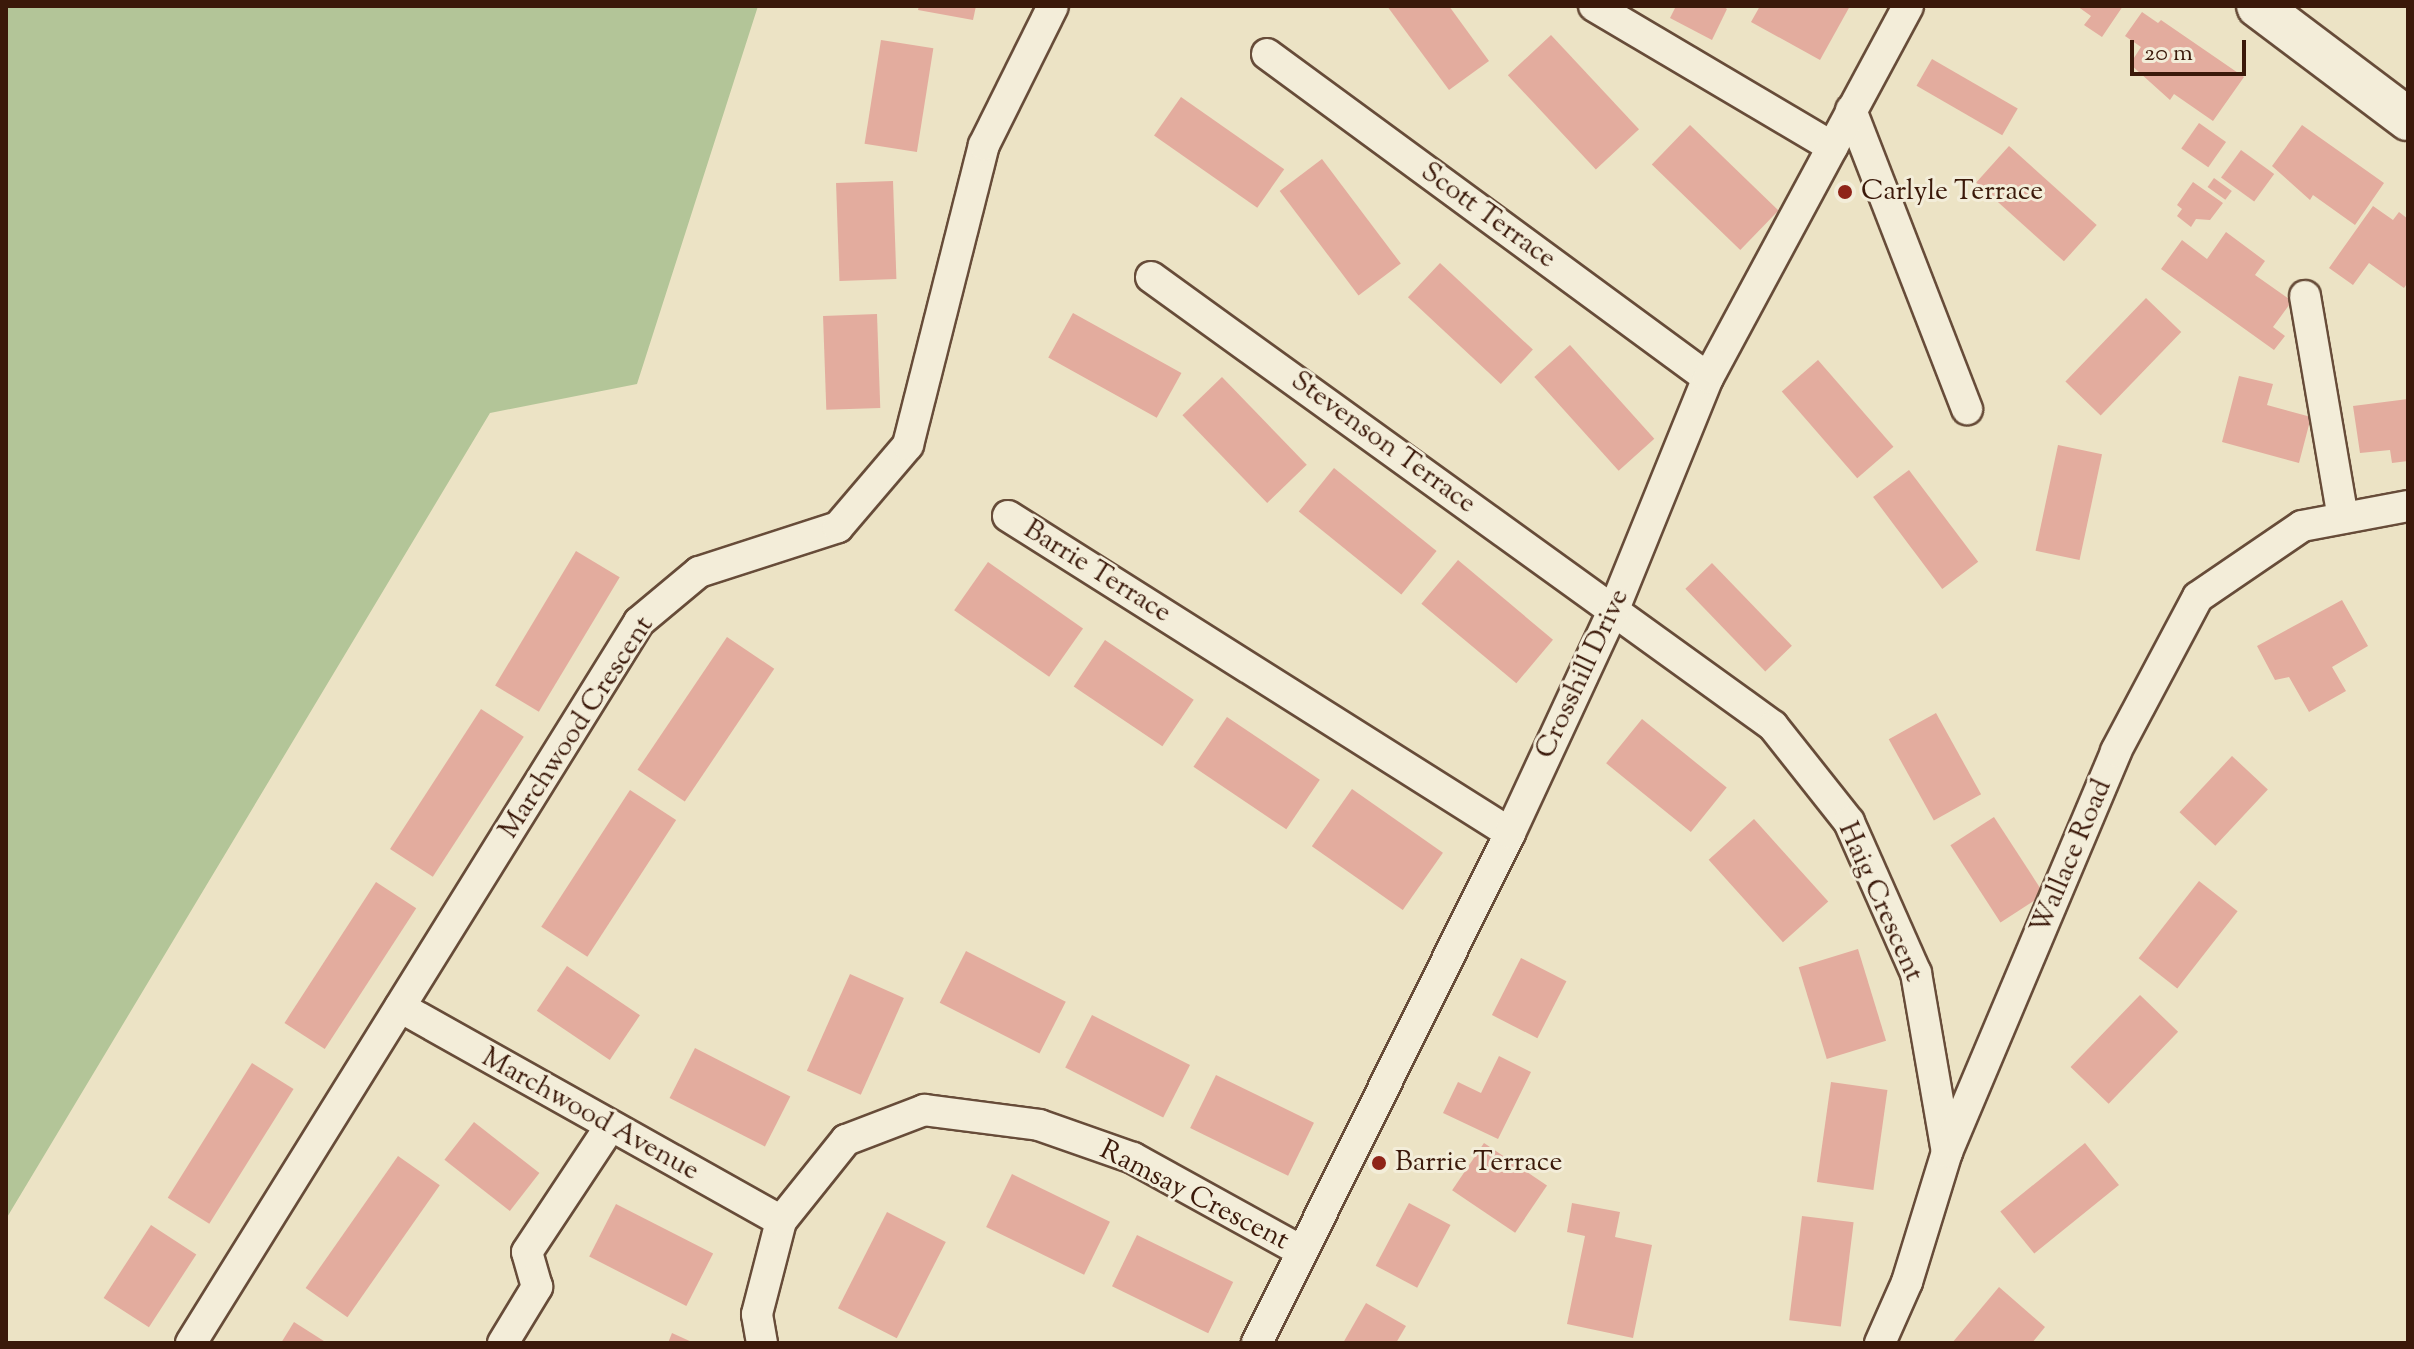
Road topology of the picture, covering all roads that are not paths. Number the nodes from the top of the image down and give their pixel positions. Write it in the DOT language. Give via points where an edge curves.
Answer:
graph roads {
  1 [pos="1053,6"];
  2 [pos="1594,6"];
  3 [pos="1908,6"];
  4 [pos="2258,6"];
  5 [pos="1267,54"];
  6 [pos="1851,110"];
  7 [pos="2408,119"];
  8 [pos="1832,147"];
  9 [pos="1151,277"];
  10 [pos="2305,296"];
  11 [pos="1708,378"];
  12 [pos="1967,409"];
  13 [pos="2408,506"];
  14 [pos="1008,516"];
  15 [pos="2343,518"];
  16 [pos="1614,609"];
  17 [pos="1510,833"];
  18 [pos="400,1007"];
  19 [pos="609,1128"];
  20 [pos="1947,1152"];
  21 [pos="781,1221"];
  22 [pos="1300,1250"];
  23 [pos="191,1343"];
  24 [pos="503,1343"];
  25 [pos="762,1343"];
  26 [pos="1257,1343"];
  27 [pos="1880,1343"];
  1 -- 18 [label="street, Marchwood Crescent" via="984,145 908,445 838,527 699,572 639,622"];
  2 -- 8 [label="street"];
  3 -- 6 [label="street, Crosshill Drive"];
  4 -- 7 [label="main road"];
  5 -- 11 [label="street, Scott Terrace"];
  6 -- 8 [label="street, Crosshill Drive"];
  6 -- 12 [label="street"];
  8 -- 11 [label="street, Crosshill Drive"];
  9 -- 16 [label="street, Stevenson Terrace"];
  10 -- 15 [label="street"];
  11 -- 16 [label="street, Crosshill Drive"];
  13 -- 15 [label="street, Wallace Road"];
  14 -- 17 [label="street, Barrie Terrace"];
  15 -- 20 [label="street, Wallace Road" via="2302,526 2198,597 2116,751"];
  16 -- 17 [label="street, Crosshill Drive"];
  16 -- 20 [label="street, Haig Crescent" via="1773,726 1849,822 1916,973"];
  17 -- 22 [label="street, Crosshill Drive"];
  18 -- 19 [label="street, Marchwood Avenue"];
  18 -- 23 [label="street, Marchwood Crescent"];
  19 -- 21 [label="street, Marchwood Avenue"];
  19 -- 24 [label="street" via="527,1252 537,1287"];
  20 -- 27 [label="street, Wallace Road" via="1907,1282"];
  21 -- 22 [label="street, Ramsay Crescent" via="846,1140 924,1110 1039,1125 1133,1158"];
  21 -- 25 [label="street, Ramsay Crescent" via="757,1314"];
  22 -- 26 [label="street, Crosshill Drive"];
}
